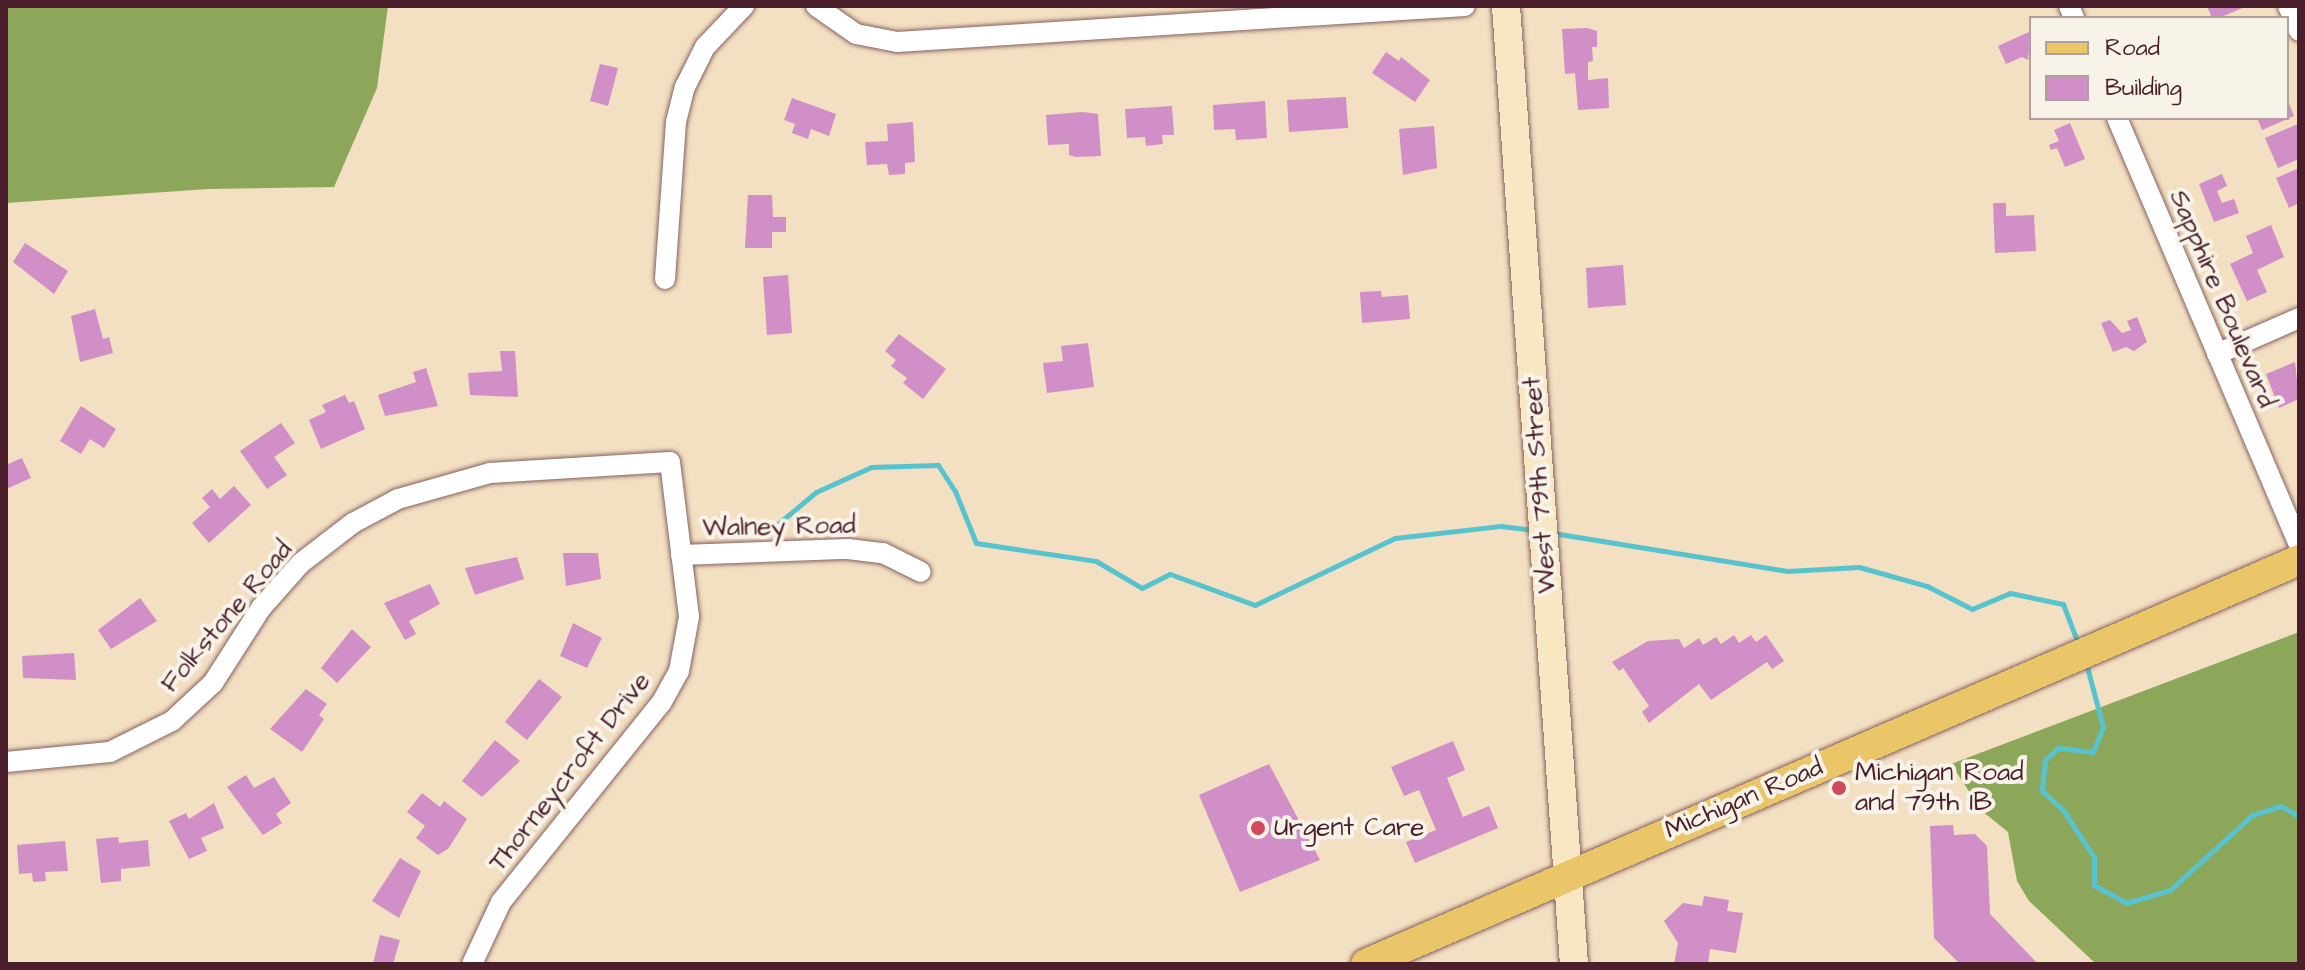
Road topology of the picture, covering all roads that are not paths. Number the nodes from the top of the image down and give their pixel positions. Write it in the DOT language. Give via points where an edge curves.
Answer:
graph roads {
  1 [pos="744,6"];
  2 [pos="816,6"];
  3 [pos="1465,6"];
  4 [pos="1506,6"];
  5 [pos="2288,6"];
  6 [pos="1168,16"];
  7 [pos="2299,31"];
  8 [pos="2118,120"];
  9 [pos="665,279"];
  10 [pos="2299,318"];
  11 [pos="2217,354"];
  12 [pos="670,462"];
  13 [pos="2299,545"];
  14 [pos="681,555"];
  15 [pos="2299,560"];
  16 [pos="921,572"];
  17 [pos="6,762"];
  18 [pos="1568,874"];
  19 [pos="472,964"];
  20 [pos="1366,964"];
  21 [pos="1574,964"];
  1 -- 9 [label="street" via="705,47 685,87 676,122"];
  2 -- 6 [label="street" via="856,34 897,42"];
  3 -- 6 [label="street"];
  4 -- 18 [label="main road, West 79th Street"];
  5 -- 7 [label="street"];
  8 -- 11 [label="street, Sapphire Boulevard"];
  10 -- 11 [label="street"];
  11 -- 13 [label="street, Sapphire Boulevard"];
  12 -- 14 [label="street, Thorneycroft Drive"];
  12 -- 17 [label="street, Folkstone Road" via="500,472 407,495 353,523 301,563 261,608 213,683 172,721 98,755"];
  14 -- 16 [label="street, Walney Road" via="848,549 883,553"];
  14 -- 19 [label="street, Thorneycroft Drive" via="688,636 673,684 501,902"];
  15 -- 18 [label="main road, Michigan Road"];
  18 -- 20 [label="main road, Michigan Road"];
  18 -- 21 [label="main road, West 79th Street"];
}
